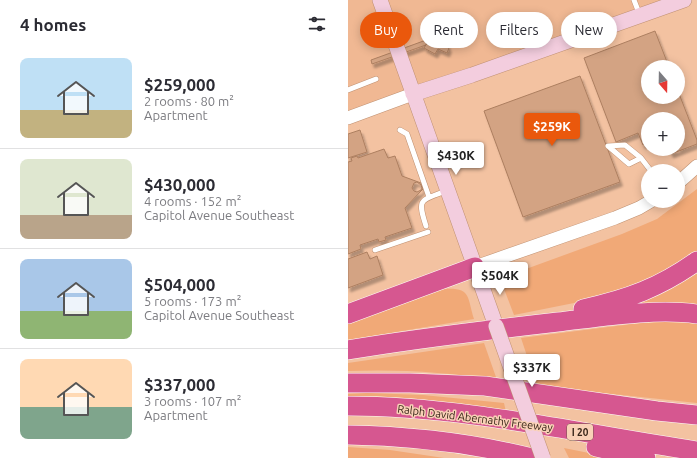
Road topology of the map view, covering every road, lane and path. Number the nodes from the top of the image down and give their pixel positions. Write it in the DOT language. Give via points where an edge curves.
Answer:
graph roads {
  1 [pos="380,0"];
  2 [pos="634,0"];
  3 [pos="684,0"];
  4 [pos="640,16"];
  5 [pos="532,48"];
  6 [pos="534,53"];
  7 [pos="376,79"];
  8 [pos="348,90"];
  9 [pos="413,94"];
  10 [pos="348,118"];
  11 [pos="400,130"];
  12 [pos="641,158"];
  13 [pos="646,164"];
  14 [pos="697,166"];
  15 [pos="685,177"];
  16 [pos="447,190"];
  17 [pos="429,197"];
  18 [pos="641,207"];
  19 [pos="375,250"];
  20 [pos="697,261"];
  21 [pos="474,268"];
  22 [pos="348,314"];
  23 [pos="697,314"];
  24 [pos="477,331"];
  25 [pos="348,350"];
  26 [pos="348,383"];
  27 [pos="348,406"];
  28 [pos="697,415"];
  29 [pos="486,417"];
  30 [pos="348,435"];
  31 [pos="392,438"];
  32 [pos="697,450"];
  33 [pos="484,458"];
  34 [pos="532,458"];
  35 [pos="543,458"];
  36 [pos="646,458"];
  1 -- 9 [label="main road"];
  2 -- 4 [label="lane"];
  3 -- 4 [label="main road"];
  4 -- 6 [label="main road"];
  5 -- 6 [label="lane"];
  6 -- 9 [label="main road"];
  7 -- 8 [label="lane"];
  9 -- 10 [label="street"];
  9 -- 16 [label="main road"];
  11 -- 17 [label="lane" via="406,134"];
  12 -- 12 [label="lane" via="625,145 608,146 629,164"];
  12 -- 13 [label="lane"];
  14 -- 15 [label="street"];
  16 -- 17 [label="lane"];
  16 -- 21 [label="main road"];
  17 -- 19 [label="lane" via="420,206 427,229"];
  18 -- 21 [label="street"];
  20 -- 24 [label="highway" via="668,280 624,299"];
  21 -- 22 [label="highway"];
  21 -- 35 [label="main road, bridge"];
  23 -- 24 [label="highway" via="639,314"];
  24 -- 25 [label="highway"];
  26 -- 28 [label="highway" via="485,386"];
  27 -- 29 [label="highway, Ralph David Abernathy Freeway / I 20" via="404,408"];
  29 -- 32 [label="highway, Ralph David Abernathy Freeway / I 20"];
  29 -- 36 [label="highway"];
  30 -- 31 [label="highway"];
  31 -- 33 [label="highway"];
  31 -- 34 [label="highway" via="444,442"];
}
